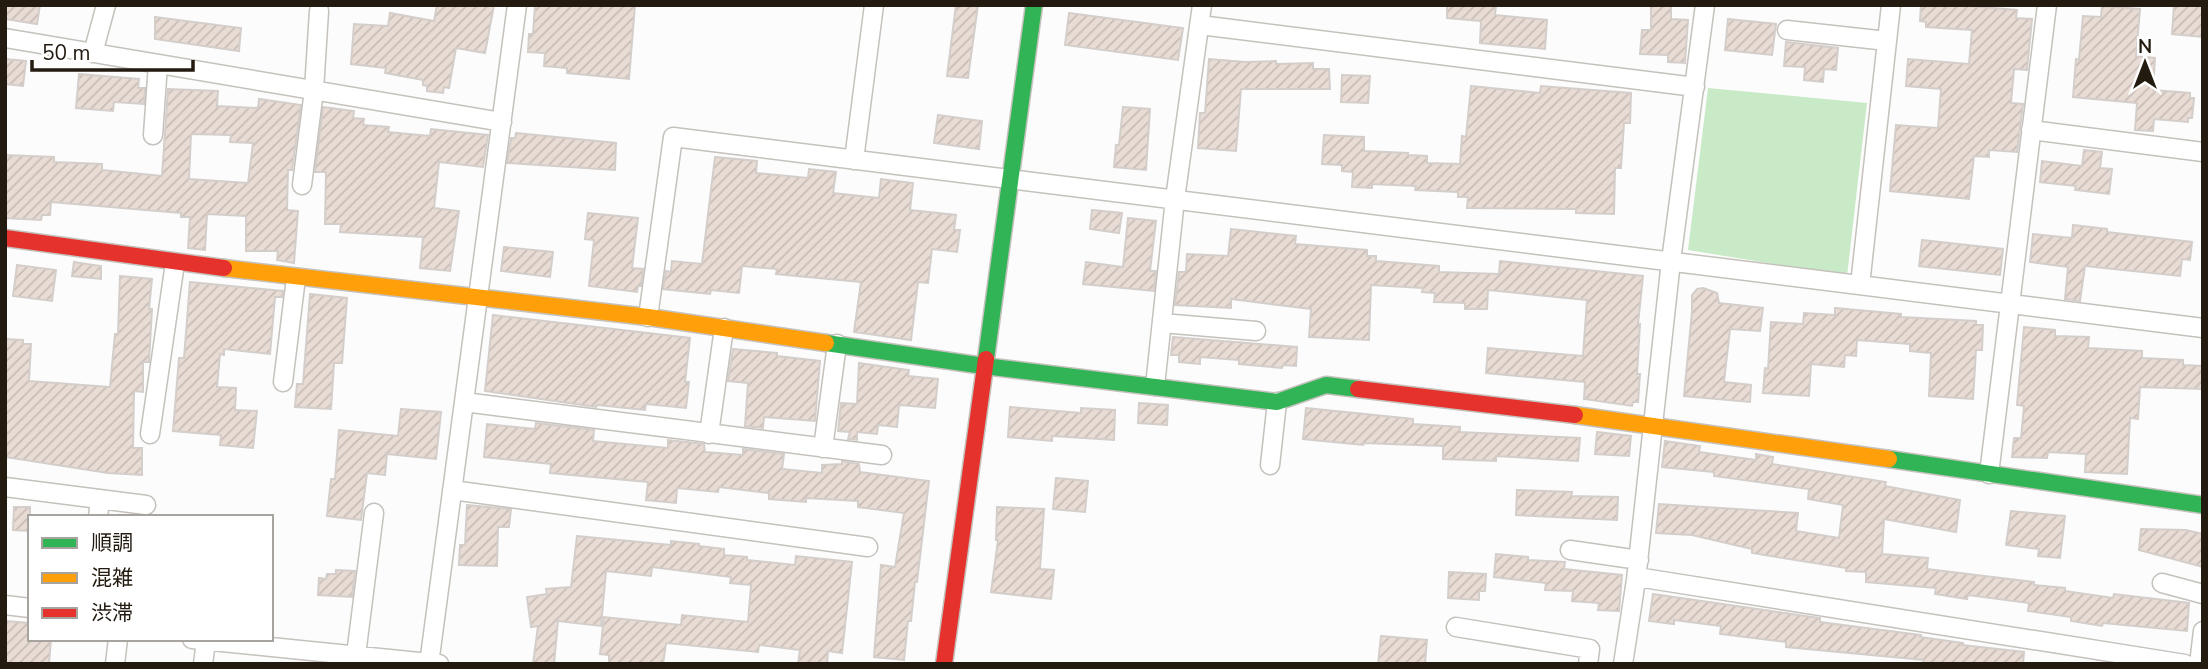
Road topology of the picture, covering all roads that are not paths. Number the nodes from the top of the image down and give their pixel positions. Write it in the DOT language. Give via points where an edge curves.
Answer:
graph roads {
  1 [pos="106,5"];
  2 [pos="517,5"];
  3 [pos="874,5"];
  4 [pos="1034,5"];
  5 [pos="1202,5"];
  6 [pos="1705,5"];
  7 [pos="1891,5"];
  8 [pos="2047,5"];
  9 [pos="319,11"];
  10 [pos="1200,25"];
  11 [pos="1787,30"];
  12 [pos="5,38"];
  13 [pos="1887,41"];
  14 [pos="93,53"];
  15 [pos="158,64"];
  16 [pos="1695,87"];
  17 [pos="314,90"];
  18 [pos="502,122"];
  19 [pos="2031,130"];
  20 [pos="153,135"];
  21 [pos="2203,152"];
  22 [pos="854,160"];
  23 [pos="1010,179"];
  24 [pos="302,184"];
  25 [pos="1175,200"];
  26 [pos="5,238"];
  27 [pos="1671,261"];
  28 [pos="175,263"];
  29 [pos="296,278"];
  30 [pos="1860,285"];
  31 [pos="478,297"];
  32 [pos="2009,304"];
  33 [pos="648,317"];
  34 [pos="1162,323"];
  35 [pos="724,328"];
  36 [pos="2203,328"];
  37 [pos="1256,331"];
  38 [pos="837,344"];
  39 [pos="984,366"];
  40 [pos="283,382"];
  41 [pos="1155,386"];
  42 [pos="464,402"];
  43 [pos="1277,402"];
  44 [pos="1654,424"];
  45 [pos="709,433"];
  46 [pos="150,434"];
  47 [pos="823,448"];
  48 [pos="882,455"];
  49 [pos="1270,465"];
  50 [pos="1989,474"];
  51 [pos="5,486"];
  52 [pos="452,490"];
  53 [pos="146,505"];
  54 [pos="2203,505"];
  55 [pos="99,508"];
  56 [pos="374,513"];
  57 [pos="868,547"];
  58 [pos="1570,550"];
  59 [pos="1638,569"];
  60 [pos="2162,583"];
  61 [pos="2203,594"];
  62 [pos="5,605"];
  63 [pos="28,608"];
  64 [pos="1456,627"];
  65 [pos="2203,631"];
  66 [pos="118,641"];
  67 [pos="199,641"];
  68 [pos="209,641"];
  69 [pos="356,655"];
  70 [pos="433,663"];
  71 [pos="115,664"];
  72 [pos="203,664"];
  73 [pos="944,664"];
  74 [pos="1588,664"];
  75 [pos="1623,664"];
  76 [pos="2185,664"];
  77 [pos="2199,664"];
  1 -- 14 [label="street"];
  2 -- 18 [label="street"];
  3 -- 22 [label="street"];
  4 -- 23 [label="street"];
  5 -- 10 [label="street"];
  6 -- 16 [label="street"];
  7 -- 13 [label="street"];
  8 -- 19 [label="street"];
  9 -- 17 [label="street"];
  10 -- 16 [label="street"];
  10 -- 25 [label="street"];
  11 -- 13 [label="street"];
  12 -- 14 [label="street"];
  13 -- 30 [label="street"];
  14 -- 15 [label="street"];
  15 -- 17 [label="street"];
  15 -- 20 [label="street"];
  16 -- 27 [label="street"];
  17 -- 18 [label="street"];
  17 -- 24 [label="street"];
  18 -- 31 [label="street"];
  19 -- 21 [label="street"];
  19 -- 32 [label="street"];
  22 -- 23 [label="street"];
  22 -- 33 [label="street" via="673,137"];
  23 -- 25 [label="street"];
  23 -- 39 [label="street"];
  25 -- 27 [label="street"];
  25 -- 34 [label="street"];
  26 -- 28 [label="street"];
  27 -- 30 [label="street"];
  27 -- 44 [label="street"];
  28 -- 29 [label="street"];
  28 -- 46 [label="street"];
  29 -- 31 [label="street"];
  29 -- 40 [label="street"];
  30 -- 32 [label="street"];
  31 -- 33 [label="street"];
  31 -- 42 [label="street"];
  32 -- 36 [label="street"];
  32 -- 50 [label="street"];
  33 -- 35 [label="street"];
  34 -- 37 [label="street"];
  34 -- 41 [label="street"];
  35 -- 38 [label="street"];
  35 -- 45 [label="street"];
  38 -- 39 [label="street"];
  38 -- 47 [label="street"];
  39 -- 41 [label="street"];
  39 -- 73 [label="street"];
  41 -- 43 [label="street"];
  42 -- 45 [label="street"];
  42 -- 52 [label="street"];
  43 -- 44 [label="street" via="1326,385"];
  43 -- 49 [label="street"];
  44 -- 50 [label="street"];
  44 -- 59 [label="street"];
  45 -- 47 [label="street"];
  47 -- 48 [label="street"];
  50 -- 54 [label="street"];
  51 -- 55 [label="street"];
  52 -- 57 [label="street"];
  52 -- 70 [label="street"];
  53 -- 55 [label="street"];
  56 -- 69 [label="street"];
  58 -- 59 [label="street"];
  59 -- 75 [label="street"];
  59 -- 76 [label="street"];
  60 -- 61 [label="street"];
  62 -- 63 [label="street"];
  64 -- 74 [label="street" via="1590,649"];
  65 -- 77 [label="street"];
  66 -- 71 [label="street"];
  67 -- 72 [label="street"];
  68 -- 69 [label="street"];
  69 -- 70 [label="street"];
}
